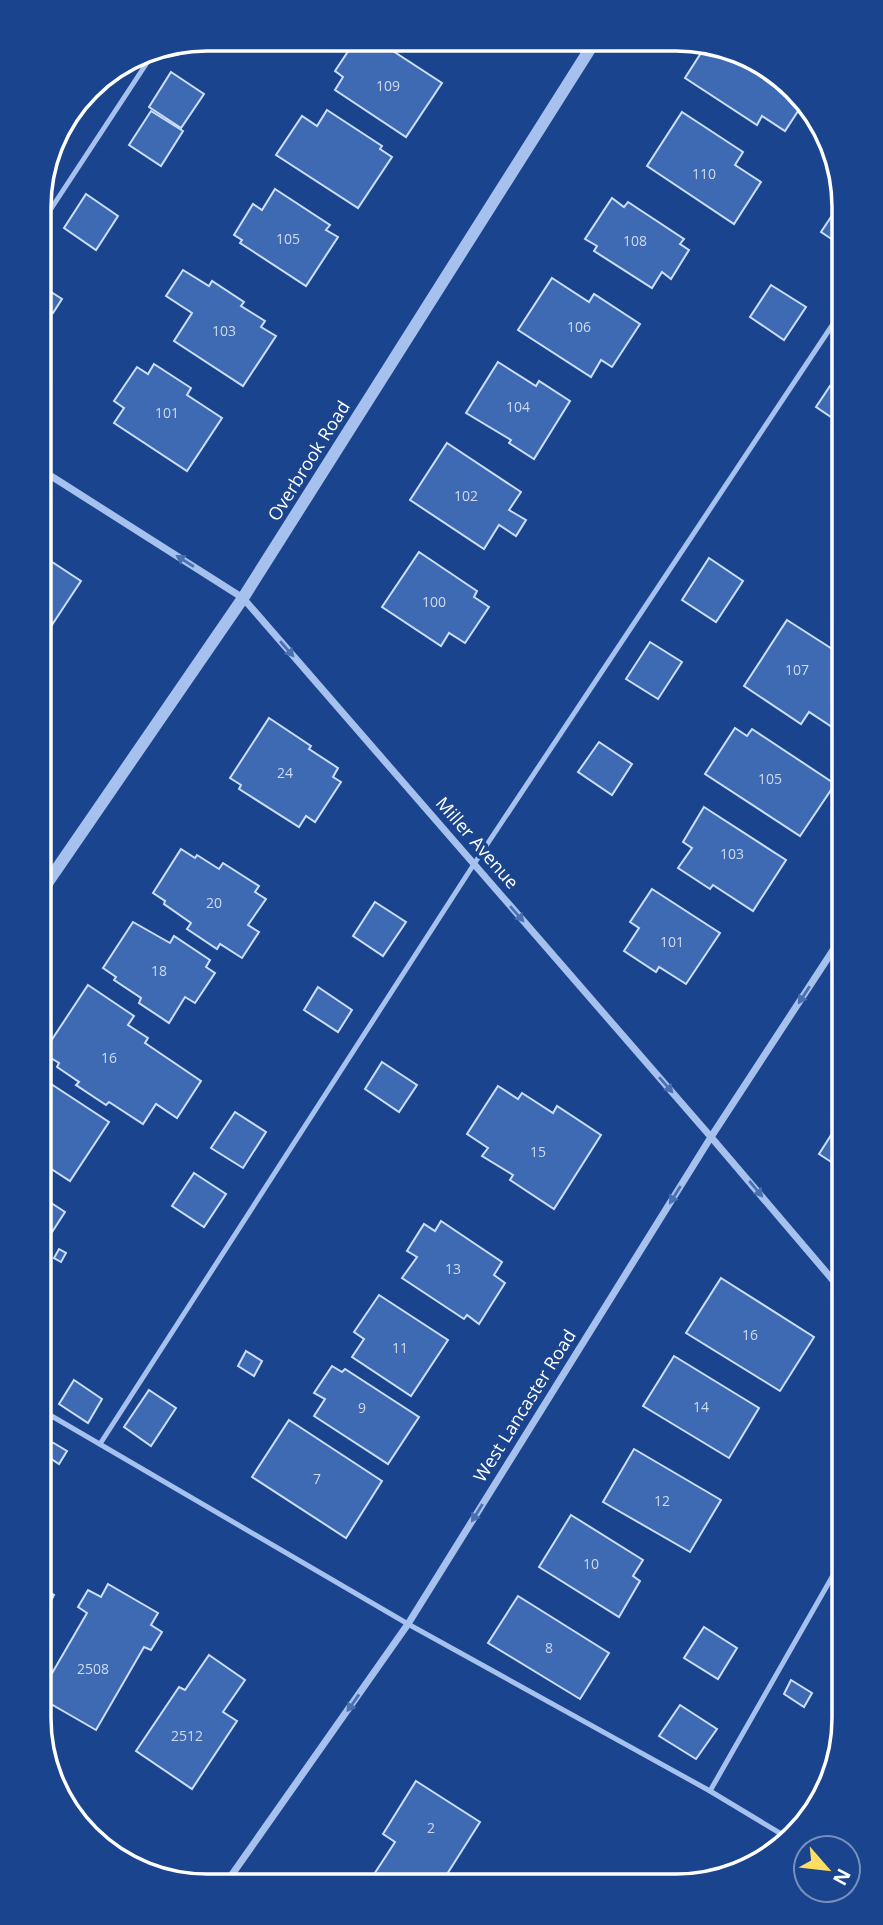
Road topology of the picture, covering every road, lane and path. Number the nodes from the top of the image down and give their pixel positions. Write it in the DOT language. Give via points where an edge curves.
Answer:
graph roads {
  1 [pos="589,51"];
  2 [pos="147,63"];
  3 [pos="51,209"];
  4 [pos="832,326"];
  5 [pos="51,476"];
  6 [pos="243,598"];
  7 [pos="474,864"];
  8 [pos="51,877"];
  9 [pos="832,952"];
  10 [pos="711,1137"];
  11 [pos="832,1279"];
  12 [pos="51,1415"];
  13 [pos="100,1444"];
  14 [pos="832,1577"];
  15 [pos="408,1624"];
  16 [pos="710,1791"];
  17 [pos="781,1833"];
  18 [pos="232,1874"];
  1 -- 6 [label="street, Overbrook Road"];
  2 -- 3 [label="lane"];
  4 -- 7 [label="lane"];
  6 -- 5 [label="street, Miller Avenue, one-way"];
  6 -- 7 [label="street, Miller Avenue, one-way"];
  6 -- 8 [label="street, Overbrook Road"];
  7 -- 10 [label="street, Miller Avenue, one-way"];
  7 -- 13 [label="lane"];
  9 -- 10 [label="street, West Lancaster Road, one-way"];
  10 -- 11 [label="street, Miller Avenue, one-way"];
  10 -- 15 [label="street, West Lancaster Road, one-way"];
  12 -- 13 [label="lane"];
  13 -- 15 [label="lane"];
  14 -- 16 [label="lane"];
  15 -- 16 [label="lane"];
  15 -- 18 [label="street, West Lancaster Road, one-way"];
  16 -- 17 [label="lane"];
}
